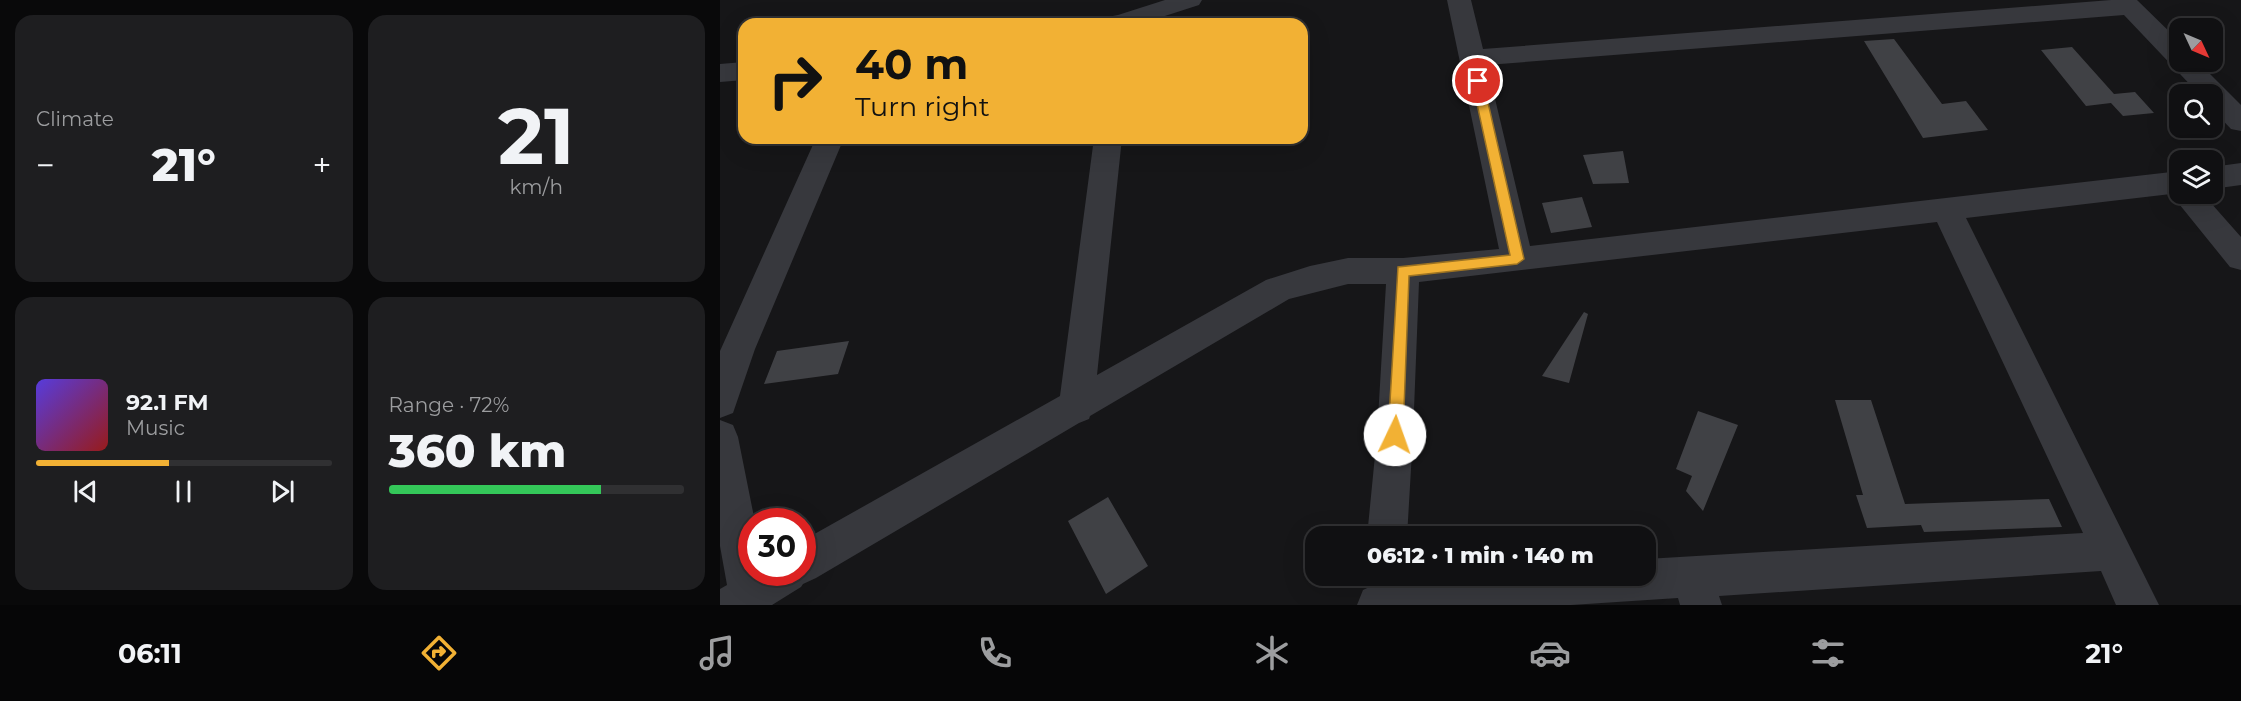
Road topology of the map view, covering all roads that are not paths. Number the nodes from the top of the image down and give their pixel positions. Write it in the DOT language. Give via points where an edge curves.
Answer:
graph roads {
  1 [pos="1190,0"];
  2 [pos="1459,0"];
  3 [pos="1888,0"];
  4 [pos="2126,3"];
  5 [pos="1132,18"];
  6 [pos="1906,24"];
  7 [pos="2169,47"];
  8 [pos="1473,58"];
  9 [pos="738,72"];
  10 [pos="2193,72"];
  11 [pos="720,73"];
  12 [pos="2241,122"];
  13 [pos="827,144"];
  14 [pos="1107,144"];
  15 [pos="2241,174"];
  16 [pos="2223,176"];
  17 [pos="2169,187"];
  18 [pos="2195,204"];
  19 [pos="1947,210"];
  20 [pos="2241,258"];
  21 [pos="1517,259"];
  22 [pos="1403,271"];
  23 [pos="729,351"];
  24 [pos="720,402"];
  25 [pos="1076,408"];
  26 [pos="720,436"];
  27 [pos="1388,526"];
  28 [pos="2111,551"];
  29 [pos="816,556"];
  30 [pos="764,586"];
  31 [pos="1697,591"];
  32 [pos="1381,594"];
  33 [pos="740,600"];
  34 [pos="2138,605"];
  1 -- 5 [label="street"];
  2 -- 8 [label="street"];
  3 -- 6 [label="street"];
  4 -- 6 [label="street"];
  4 -- 7 [label="street"];
  6 -- 8 [label="street"];
  8 -- 21 [label="street"];
  9 -- 11 [label="street"];
  10 -- 12 [label="street"];
  13 -- 23 [label="street"];
  14 -- 25 [label="street"];
  15 -- 16 [label="street"];
  17 -- 19 [label="street"];
  18 -- 20 [label="street"];
  19 -- 21 [label="street"];
  19 -- 28 [label="street"];
  21 -- 22 [label="street"];
  22 -- 25 [label="street" via="1348,271 1278,289"];
  22 -- 27 [label="street"];
  23 -- 24 [label="street"];
  25 -- 29 [label="street"];
  26 -- 33 [label="street"];
  28 -- 31 [label="street"];
  28 -- 34 [label="street"];
  30 -- 33 [label="street"];
  31 -- 32 [label="street" via="1515,588"];
}
